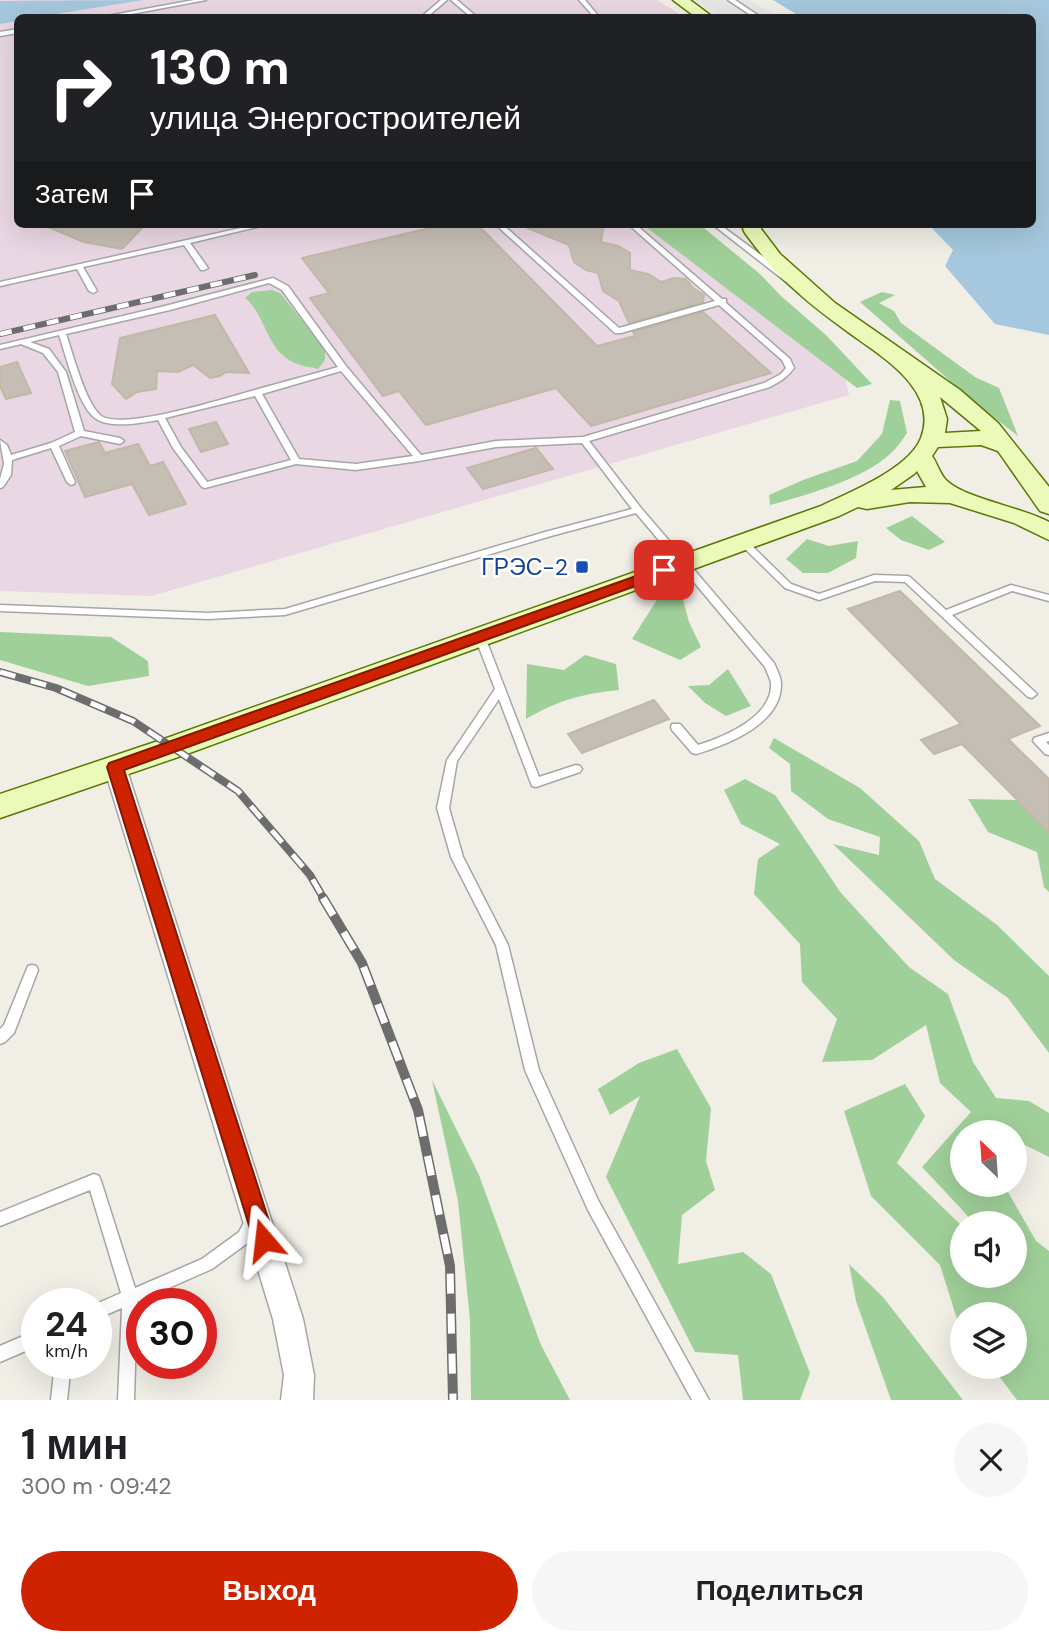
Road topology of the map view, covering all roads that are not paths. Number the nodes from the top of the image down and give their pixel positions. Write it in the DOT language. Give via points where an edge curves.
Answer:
graph roads {
  1 [pos="202,0"];
  2 [pos="444,0"];
  3 [pos="454,0"];
  4 [pos="582,0"];
  5 [pos="680,0"];
  6 [pos="731,0"];
  7 [pos="121,14"];
  8 [pos="423,14"];
  9 [pos="472,14"];
  10 [pos="594,14"];
  11 [pos="701,14"];
  12 [pos="754,14"];
  13 [pos="230,228"];
  14 [pos="502,228"];
  15 [pos="636,228"];
  16 [pos="720,228"];
  17 [pos="753,228"];
  18 [pos="186,242"];
  19 [pos="79,266"];
  20 [pos="204,268"];
  21 [pos="0,284"];
  22 [pos="801,287"];
  23 [pos="93,291"];
  24 [pos="723,301"];
  25 [pos="62,332"];
  26 [pos="22,342"];
  27 [pos="0,347"];
  28 [pos="897,355"];
  29 [pos="343,368"];
  30 [pos="257,392"];
  31 [pos="160,416"];
  32 [pos="80,433"];
  33 [pos="584,440"];
  34 [pos="120,441"];
  35 [pos="0,443"];
  36 [pos="1003,444"];
  37 [pos="54,445"];
  38 [pos="927,448"];
  39 [pos="9,458"];
  40 [pos="419,458"];
  41 [pos="296,461"];
  42 [pos="71,482"];
  43 [pos="0,485"];
  44 [pos="953,496"];
  45 [pos="1049,506"];
  46 [pos="638,510"];
  47 [pos="830,511"];
  48 [pos="1049,531"];
  49 [pos="743,542"];
  50 [pos="684,563"];
  51 [pos="1049,598"];
  52 [pos="0,608"];
  53 [pos="945,614"];
  54 [pos="480,637"];
  55 [pos="500,689"];
  56 [pos="1032,694"];
  57 [pos="676,727"];
  58 [pos="1049,737"];
  59 [pos="1049,751"];
  60 [pos="115,767"];
  61 [pos="576,769"];
  62 [pos="0,806"];
  63 [pos="32,970"];
  64 [pos="0,1038"];
  65 [pos="256,1214"];
  66 [pos="0,1219"];
  67 [pos="127,1288"];
  68 [pos="151,1288"];
  69 [pos="21,1345"];
  70 [pos="0,1354"];
  71 [pos="61,1379"];
  72 [pos="126,1379"];
  73 [pos="58,1400"];
  74 [pos="125,1400"];
  75 [pos="297,1400"];
  76 [pos="701,1400"];
  1 -- 7 [label="lane"];
  2 -- 8 [label="lane"];
  3 -- 9 [label="lane"];
  4 -- 10 [label="lane"];
  5 -- 11 [label="street"];
  6 -- 12 [label="lane"];
  13 -- 18 [label="lane"];
  14 -- 24 [label="lane" via="618,331"];
  15 -- 24 [label="lane"];
  16 -- 22 [label="lane"];
  17 -- 22 [label="street"];
  18 -- 19 [label="lane"];
  18 -- 20 [label="lane"];
  19 -- 21 [label="lane"];
  19 -- 23 [label="lane"];
  22 -- 28 [label="street"];
  24 -- 33 [label="lane" via="786,359 790,368 784,376"];
  25 -- 26 [label="lane"];
  25 -- 29 [label="lane" via="270,279 285,288"];
  25 -- 31 [label="lane" via="89,406 101,419 126,422"];
  26 -- 27 [label="lane"];
  26 -- 32 [label="lane" via="46,351 62,372"];
  28 -- 36 [label="street" via="982,420"];
  28 -- 38 [label="street" via="932,401 936,419"];
  29 -- 30 [label="lane"];
  29 -- 40 [label="lane"];
  30 -- 31 [label="lane"];
  30 -- 41 [label="lane"];
  31 -- 41 [label="lane" via="205,485"];
  32 -- 34 [label="lane"];
  32 -- 37 [label="lane"];
  33 -- 40 [label="lane" via="496,443"];
  33 -- 46 [label="lane"];
  35 -- 39 [label="lane"];
  36 -- 38 [label="street" via="983,438"];
  36 -- 45 [label="street"];
  37 -- 39 [label="lane"];
  37 -- 42 [label="lane"];
  38 -- 44 [label="street" via="936,484"];
  38 -- 47 [label="street" via="898,474"];
  39 -- 43 [label="lane"];
  40 -- 41 [label="lane" via="356,467"];
  44 -- 47 [label="street" via="896,496"];
  44 -- 48 [label="street"];
  46 -- 50 [label="lane"];
  46 -- 52 [label="lane" via="285,612 208,616"];
  47 -- 49 [label="street"];
  49 -- 50 [label="street"];
  49 -- 53 [label="lane" via="788,586 819,597 874,578 907,579"];
  50 -- 54 [label="street"];
  50 -- 57 [label="lane" via="770,666 776,686 756,720 731,739 696,750"];
  51 -- 53 [label="lane" via="1011,588"];
  53 -- 56 [label="lane"];
  54 -- 55 [label="lane"];
  54 -- 60 [label="street"];
  55 -- 61 [label="lane" via="536,783"];
  55 -- 76 [label="lane" via="452,760 443,808 457,857 502,945 532,1070 593,1205"];
  58 -- 59 [label="lane" via="1038,741"];
  60 -- 62 [label="street"];
  60 -- 65 [label="street"];
  63 -- 64 [label="lane" via="9,1029"];
  65 -- 68 [label="lane" via="244,1237 207,1264"];
  65 -- 75 [label="street" via="288,1319 299,1375"];
  66 -- 67 [label="lane" via="94,1181"];
  69 -- 70 [label="lane"];
  71 -- 73 [label="lane"];
  72 -- 74 [label="lane"];
}
